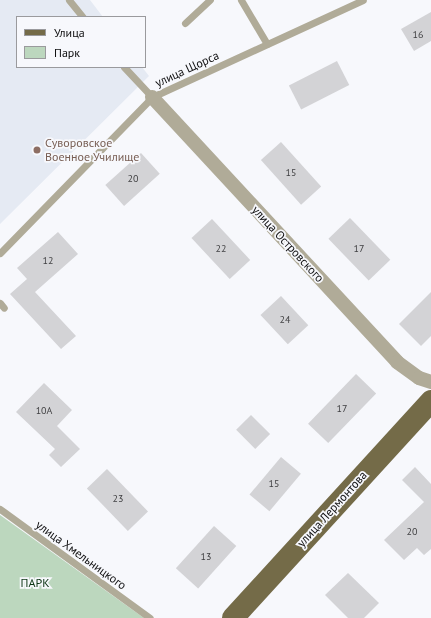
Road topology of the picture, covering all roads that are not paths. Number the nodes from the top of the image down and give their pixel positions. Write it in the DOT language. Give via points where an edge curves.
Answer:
graph roads {
  1 [pos="69,0"];
  2 [pos="210,0"];
  3 [pos="241,0"];
  4 [pos="364,0"];
  5 [pos="82,16"];
  6 [pos="185,23"];
  7 [pos="267,44"];
  8 [pos="125,68"];
  9 [pos="152,97"];
  10 [pos="0,253"];
  11 [pos="431,382"];
  12 [pos="431,401"];
  13 [pos="0,509"];
  14 [pos="150,618"];
  15 [pos="233,618"];
  1 -- 5 [label="lane"];
  2 -- 6 [label="lane"];
  3 -- 7 [label="lane"];
  4 -- 7 [label="lane, улица Щорса"];
  7 -- 9 [label="lane, улица Щорса"];
  8 -- 9 [label="lane"];
  9 -- 10 [label="lane, улица Щорса"];
  9 -- 11 [label="street, улица Островского" via="397,362 420,378"];
  12 -- 15 [label="main road, улица Лермонтова"];
  13 -- 14 [label="lane, улица Хмельницкого"];
}
